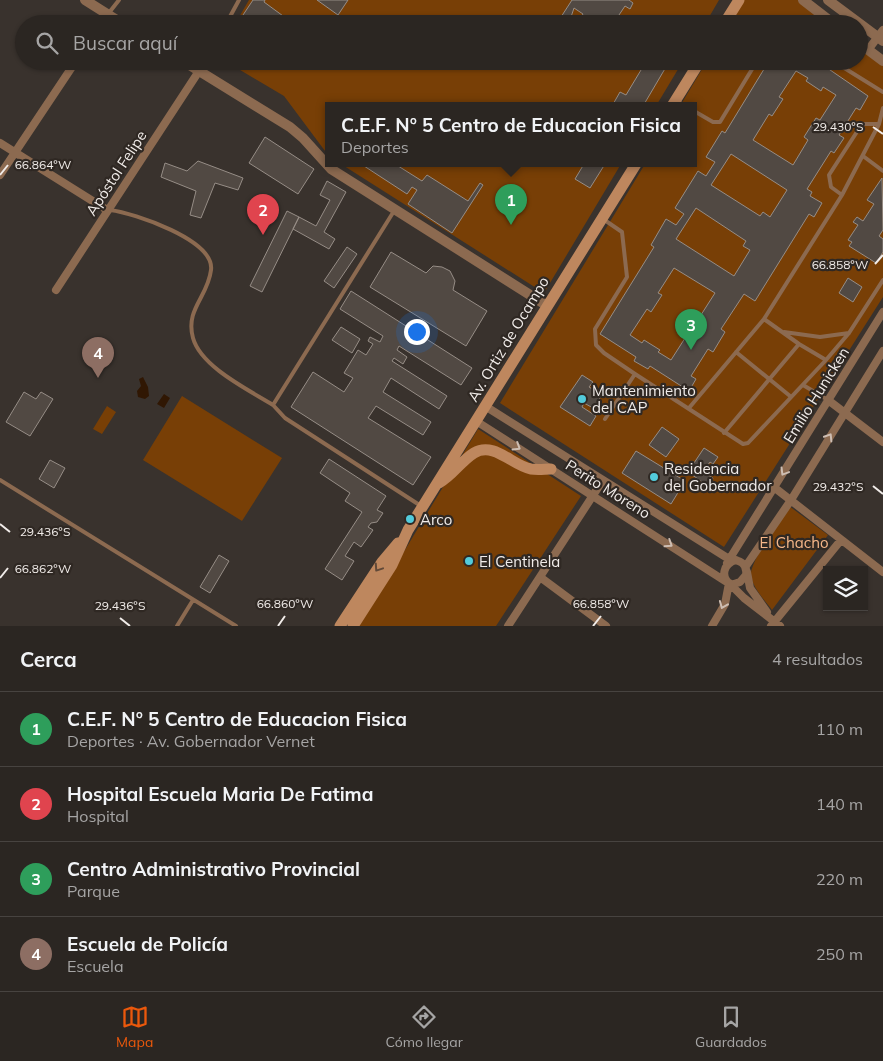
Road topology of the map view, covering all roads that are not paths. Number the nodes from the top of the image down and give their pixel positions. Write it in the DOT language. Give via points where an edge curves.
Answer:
graph roads {
  1 [pos="85,0"];
  2 [pos="119,0"];
  3 [pos="239,0"];
  4 [pos="739,0"];
  5 [pos="803,0"];
  6 [pos="828,0"];
  7 [pos="108,15"];
  8 [pos="231,15"];
  9 [pos="730,15"];
  10 [pos="822,15"];
  11 [pos="850,15"];
  12 [pos="868,27"];
  13 [pos="881,36"];
  14 [pos="868,50"];
  15 [pos="883,61"];
  16 [pos="70,70"];
  17 [pos="695,70"];
  18 [pos="752,70"];
  19 [pos="848,70"];
  20 [pos="199,71"];
  21 [pos="883,92"];
  22 [pos="679,102"];
  23 [pos="883,108"];
  24 [pos="697,113"];
  25 [pos="879,124"];
  26 [pos="0,143"];
  27 [pos="15,152"];
  28 [pos="863,156"];
  29 [pos="325,162"];
  30 [pos="329,167"];
  31 [pos="634,167"];
  32 [pos="883,171"];
  33 [pos="0,175"];
  34 [pos="842,195"];
  35 [pos="395,209"];
  36 [pos="107,210"];
  37 [pos="601,218"];
  38 [pos="883,280"];
  39 [pos="56,290"];
  40 [pos="546,305"];
  41 [pos="883,312"];
  42 [pos="764,319"];
  43 [pos="782,332"];
  44 [pos="849,333"];
  45 [pos="799,344"];
  46 [pos="883,351"];
  47 [pos="736,352"];
  48 [pos="826,360"];
  49 [pos="635,374"];
  50 [pos="770,378"];
  51 [pos="803,385"];
  52 [pos="790,396"];
  53 [pos="828,400"];
  54 [pos="273,405"];
  55 [pos="485,406"];
  56 [pos="690,408"];
  57 [pos="845,413"];
  58 [pos="605,419"];
  59 [pos="476,421"];
  60 [pos="724,433"];
  61 [pos="883,442"];
  62 [pos="551,469"];
  63 [pos="0,480"];
  64 [pos="603,480"];
  65 [pos="436,486"];
  66 [pos="775,488"];
  67 [pos="593,496"];
  68 [pos="790,500"];
  69 [pos="423,507"];
  70 [pos="408,530"];
  71 [pos="841,540"];
  72 [pos="732,559"];
  73 [pos="746,569"];
  74 [pos="883,572"];
  75 [pos="540,577"];
  76 [pos="728,583"];
  77 [pos="193,600"];
  78 [pos="775,625"];
  79 [pos="177,626"];
  80 [pos="236,626"];
  81 [pos="340,626"];
  82 [pos="353,626"];
  83 [pos="508,626"];
  84 [pos="606,626"];
  85 [pos="712,626"];
  1 -- 7 [label="street"];
  2 -- 7 [label="lane"];
  3 -- 8 [label="lane"];
  4 -- 9 [label="main road"];
  5 -- 10 [label="street"];
  6 -- 11 [label="street"];
  12 -- 13 [label="street"];
  13 -- 14 [label="street"];
  14 -- 15 [label="street"];
  16 -- 27 [label="street"];
  17 -- 22 [label="main road"];
  18 -- 24 [label="lane" via="720,122 713,122"];
  19 -- 21 [label="lane"];
  20 -- 29 [label="street" via="290,128"];
  20 -- 36 [label="street, Apóstol Felipe"];
  23 -- 25 [label="lane"];
  25 -- 28 [label="lane"];
  25 -- 34 [label="lane" via="862,124 829,175 832,187"];
  26 -- 27 [label="street"];
  27 -- 33 [label="street"];
  27 -- 36 [label="street"];
  28 -- 32 [label="lane"];
  28 -- 34 [label="lane"];
  30 -- 35 [label="street"];
  31 -- 37 [label="main road, Av. Ortiz de Ocampo"];
  34 -- 42 [label="lane"];
  35 -- 40 [label="street"];
  35 -- 54 [label="lane"];
  36 -- 39 [label="street, Apóstol Felipe"];
  36 -- 54 [label="lane" via="127,212 204,250 211,262 211,271 190,318 200,354"];
  37 -- 40 [label="main road, Av. Ortiz de Ocampo"];
  37 -- 49 [label="lane" via="622,232 627,277 595,329 594,338 604,353"];
  38 -- 44 [label="lane"];
  40 -- 55 [label="main road, Av. Ortiz de Ocampo"];
  41 -- 53 [label="street, Emilio Hunicken"];
  42 -- 43 [label="lane"];
  42 -- 47 [label="lane"];
  43 -- 44 [label="lane" via="820,337"];
  43 -- 45 [label="lane"];
  44 -- 48 [label="lane"];
  45 -- 48 [label="lane"];
  45 -- 50 [label="lane"];
  46 -- 57 [label="street"];
  47 -- 50 [label="lane"];
  47 -- 56 [label="lane"];
  48 -- 51 [label="lane"];
  49 -- 56 [label="lane"];
  49 -- 58 [label="lane"];
  50 -- 52 [label="lane"];
  50 -- 60 [label="lane"];
  51 -- 52 [label="lane"];
  51 -- 53 [label="lane"];
  52 -- 60 [label="lane" via="748,443 739,443"];
  53 -- 57 [label="street"];
  53 -- 66 [label="street, Emilio Hunicken, one-way"];
  54 -- 69 [label="lane" via="285,418"];
  55 -- 59 [label="main road, Av. Ortiz de Ocampo"];
  55 -- 64 [label="street, Perito Moreno"];
  56 -- 60 [label="lane"];
  57 -- 61 [label="street"];
  68 -- 57 [label="street, one-way"];
  59 -- 62 [label="street, Perito Moreno, one-way"];
  59 -- 65 [label="main road, Av. Ortiz de Ocampo"];
  62 -- 65 [label="main road" via="532,469 494,451 484,450 467,457 454,473"];
  62 -- 67 [label="street, Perito Moreno"];
  63 -- 77 [label="lane"];
  64 -- 67 [label="street"];
  64 -- 72 [label="street, Perito Moreno"];
  65 -- 69 [label="main road, Av. Ortiz de Ocampo"];
  66 -- 68 [label="street"];
  66 -- 72 [label="street, Emilio Hunicken"];
  67 -- 75 [label="street"];
  67 -- 76 [label="street, Perito Moreno, one-way"];
  68 -- 71 [label="street"];
  68 -- 73 [label="street"];
  69 -- 70 [label="main road, Av. Ortiz de Ocampo"];
  70 -- 81 [label="main road, Av. Ortiz de Ocampo, one-way" via="382,562"];
  70 -- 82 [label="main road, Av. Ortiz de Ocampo" via="392,565"];
  71 -- 74 [label="street"];
  71 -- 78 [label="street"];
  72 -- 73 [label="street"];
  72 -- 76 [label="street, Emilio Hunicken" via="725,569"];
  73 -- 76 [label="street" via="740,582"];
  73 -- 78 [label="street" via="750,588"];
  75 -- 83 [label="street"];
  75 -- 84 [label="street"];
  76 -- 78 [label="street, Perito Moreno"];
  76 -- 85 [label="street, Emilio Hunicken, one-way" via="726,604"];
  77 -- 79 [label="lane"];
  77 -- 80 [label="lane"];
}
